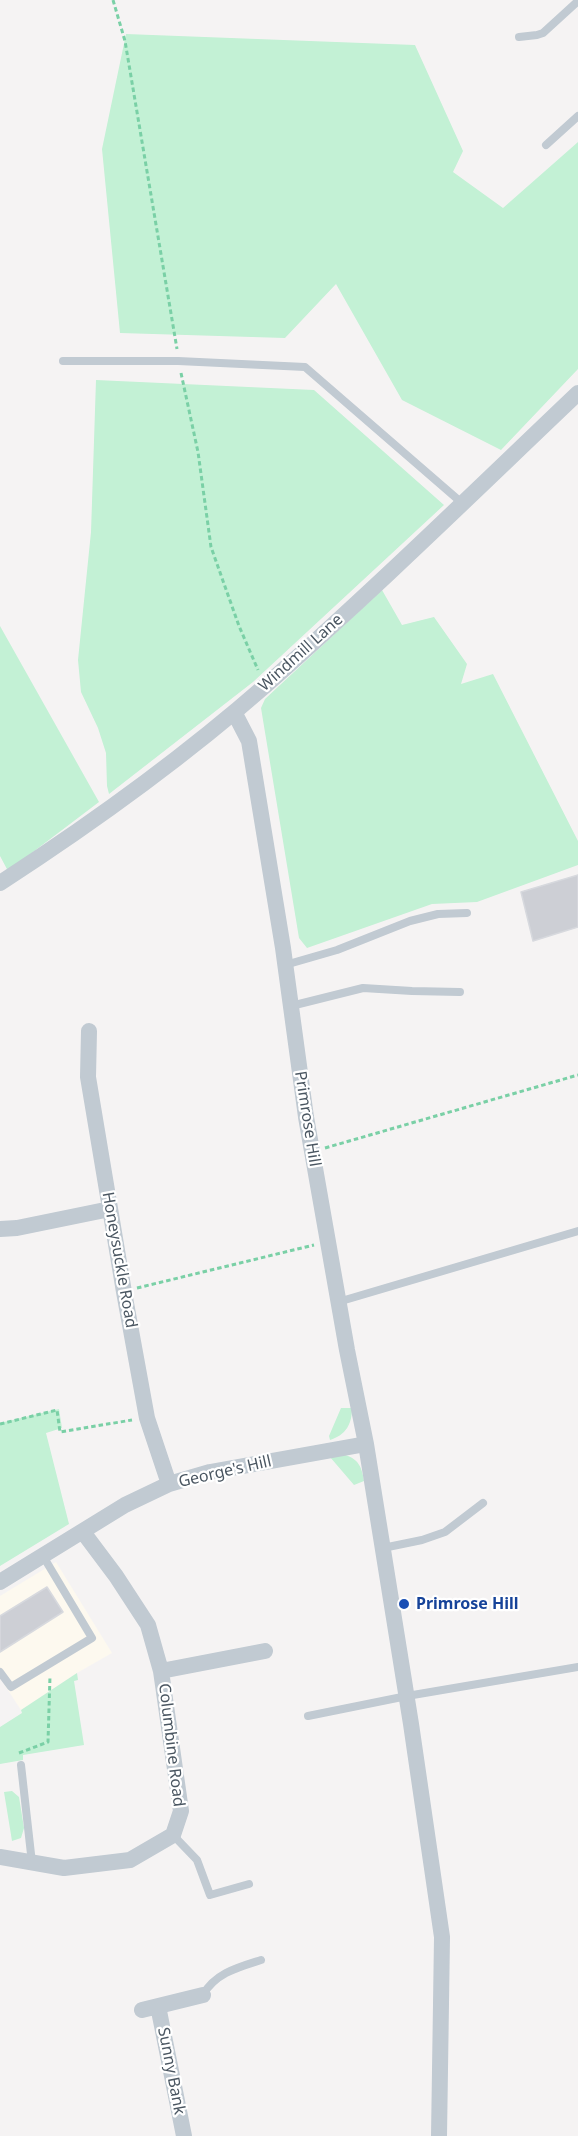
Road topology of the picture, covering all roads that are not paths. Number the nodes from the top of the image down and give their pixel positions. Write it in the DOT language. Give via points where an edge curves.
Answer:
graph roads {
  1 [pos="578,1"];
  2 [pos="519,36"];
  3 [pos="578,116"];
  4 [pos="546,145"];
  5 [pos="63,361"];
  6 [pos="578,393"];
  7 [pos="462,503"];
  8 [pos="234,712"];
  9 [pos="0,883"];
  10 [pos="467,913"];
  11 [pos="285,965"];
  12 [pos="460,992"];
  13 [pos="291,1006"];
  14 [pos="89,1031"];
  15 [pos="110,1209"];
  16 [pos="0,1229"];
  17 [pos="578,1231"];
  18 [pos="338,1302"];
  19 [pos="366,1444"];
  20 [pos="169,1484"];
  21 [pos="483,1503"];
  22 [pos="83,1532"];
  23 [pos="383,1548"];
  24 [pos="43,1556"];
  25 [pos="0,1582"];
  26 [pos="266,1651"];
  27 [pos="578,1667"];
  28 [pos="161,1671"];
  29 [pos="0,1672"];
  30 [pos="407,1696"];
  31 [pos="308,1716"];
  32 [pos="21,1765"];
  33 [pos="173,1835"];
  34 [pos="0,1859"];
  35 [pos="32,1863"];
  36 [pos="249,1884"];
  37 [pos="261,1960"];
  38 [pos="203,1995"];
  39 [pos="184,2136"];
  40 [pos="439,2136"];
  1 -- 2 [label="lane" via="543,33"];
  3 -- 4 [label="lane"];
  5 -- 7 [label="lane" via="305,367"];
  6 -- 7 [label="street, Windmill Lane"];
  7 -- 8 [label="street, Windmill Lane"];
  8 -- 9 [label="street, Windmill Lane" via="65,840"];
  8 -- 11 [label="street, Primrose Hill" via="249,741"];
  10 -- 11 [label="lane" via="438,914 410,921 337,950"];
  11 -- 13 [label="street, Primrose Hill"];
  12 -- 13 [label="lane" via="363,988"];
  13 -- 18 [label="street, Primrose Hill"];
  14 -- 15 [label="street, Honeysuckle Road" via="88,1077"];
  15 -- 16 [label="street"];
  15 -- 20 [label="street, Honeysuckle Road" via="147,1418"];
  17 -- 18 [label="lane"];
  18 -- 19 [label="street, Primrose Hill"];
  19 -- 20 [label="street, George's Hill" via="210,1472"];
  19 -- 23 [label="street, Primrose Hill"];
  20 -- 22 [label="street, George's Hill" via="125,1505"];
  21 -- 23 [label="lane" via="446,1532"];
  22 -- 24 [label="street, George's Hill"];
  22 -- 28 [label="street, Columbine Road" via="148,1625"];
  23 -- 30 [label="street, Primrose Hill"];
  24 -- 25 [label="street, George's Hill"];
  24 -- 29 [label="lane" via="92,1638 11,1687"];
  26 -- 28 [label="street"];
  27 -- 30 [label="lane"];
  28 -- 33 [label="street, Columbine Road" via="181,1811"];
  30 -- 31 [label="lane"];
  30 -- 40 [label="street, Primrose Hill" via="442,1937"];
  32 -- 35 [label="lane"];
  33 -- 35 [label="street" via="130,1860 64,1868"];
  33 -- 36 [label="lane" via="197,1860 210,1895"];
  34 -- 35 [label="street"];
  37 -- 38 [label="lane" via="225,1973"];
  38 -- 39 [label="street, Sunny Bank" via="150,2008"];
}
